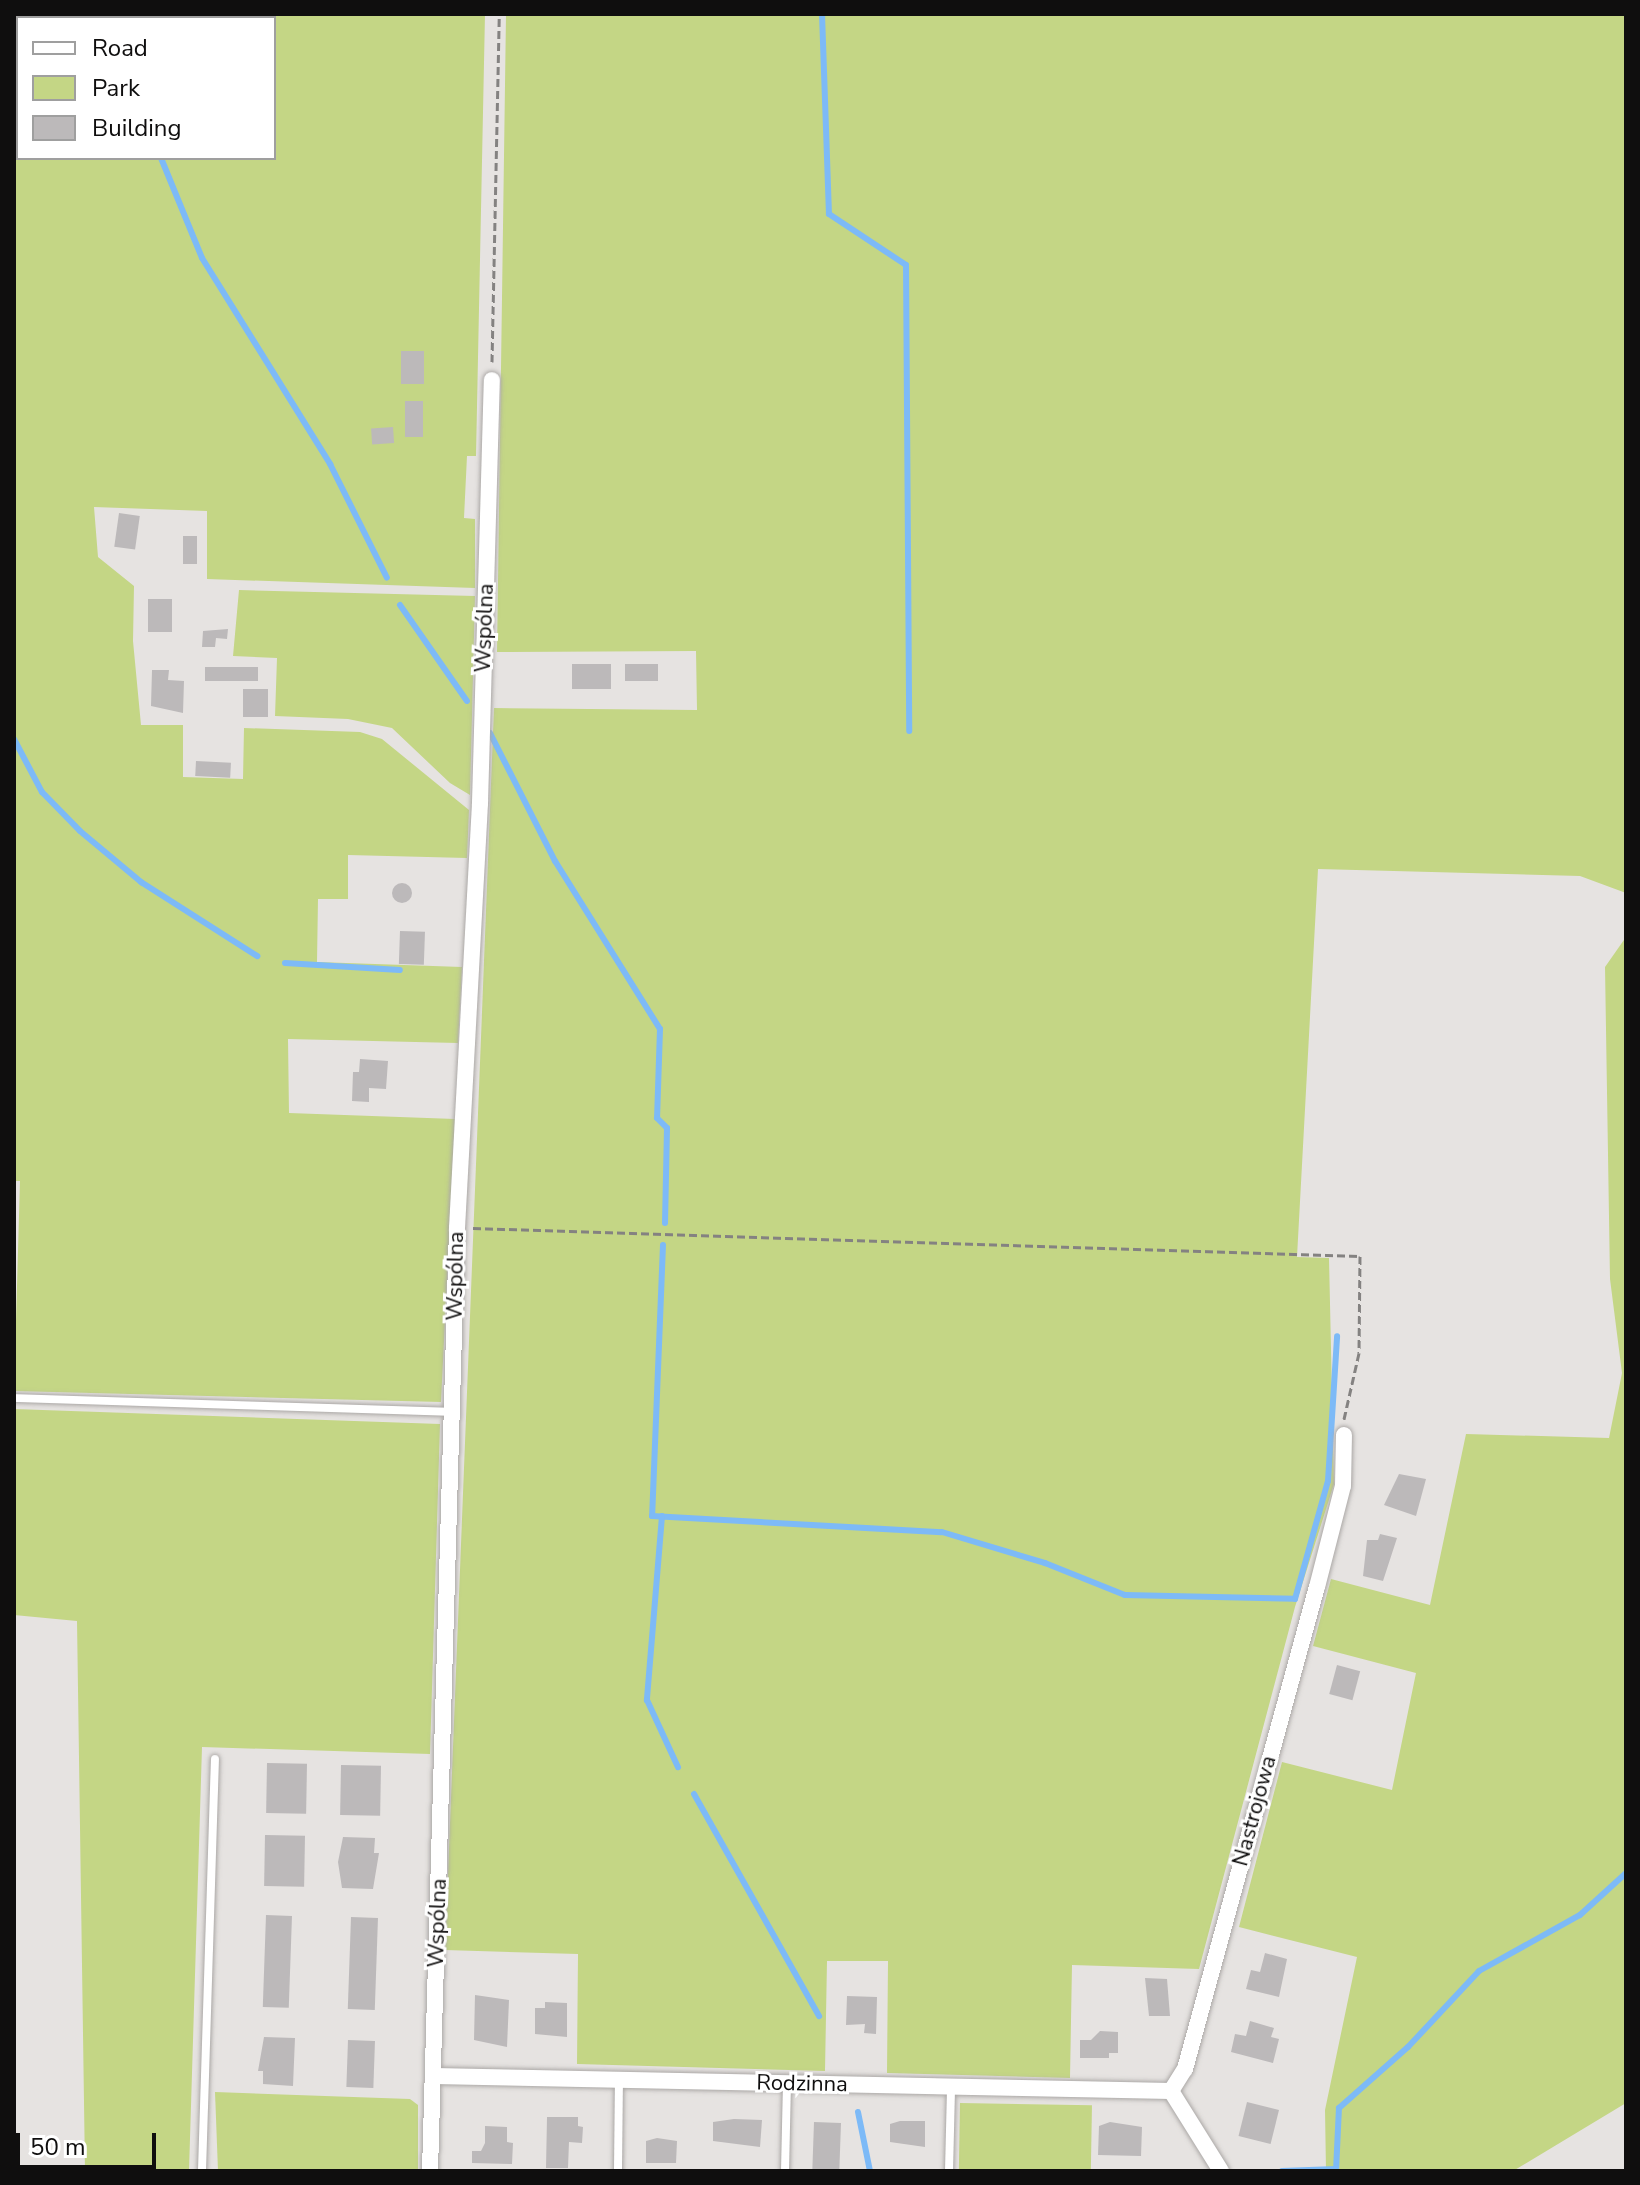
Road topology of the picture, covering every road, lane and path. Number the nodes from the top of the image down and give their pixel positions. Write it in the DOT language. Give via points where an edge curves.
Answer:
graph roads {
  1 [pos="499,14"];
  2 [pos="492,380"];
  3 [pos="457,1228"];
  4 [pos="14,1398"];
  5 [pos="453,1412"];
  6 [pos="1344,1435"];
  7 [pos="215,1759"];
  8 [pos="434,2076"];
  9 [pos="619,2080"];
  10 [pos="787,2083"];
  11 [pos="951,2087"];
  12 [pos="1171,2091"];
  13 [pos="202,2171"];
  14 [pos="430,2171"];
  15 [pos="618,2171"];
  16 [pos="785,2171"];
  17 [pos="949,2171"];
  18 [pos="1221,2171"];
  1 -- 2 [label="path"];
  2 -- 3 [label="street, Wspólna" via="480,803"];
  3 -- 5 [label="street, Wspólna"];
  3 -- 6 [label="path" via="1360,1256 1359,1353 1345,1403"];
  4 -- 5 [label="lane"];
  5 -- 8 [label="street, Wspólna"];
  6 -- 12 [label="street, Nastrojowa" via="1343,1486 1317,1587 1185,2069"];
  7 -- 13 [label="lane"];
  8 -- 9 [label="street, Rodzinna"];
  8 -- 14 [label="street, Wspólna"];
  9 -- 10 [label="street, Rodzinna"];
  9 -- 15 [label="lane"];
  10 -- 11 [label="street, Rodzinna"];
  10 -- 16 [label="lane"];
  11 -- 12 [label="street, Rodzinna"];
  11 -- 17 [label="lane"];
  12 -- 18 [label="street"];
}
